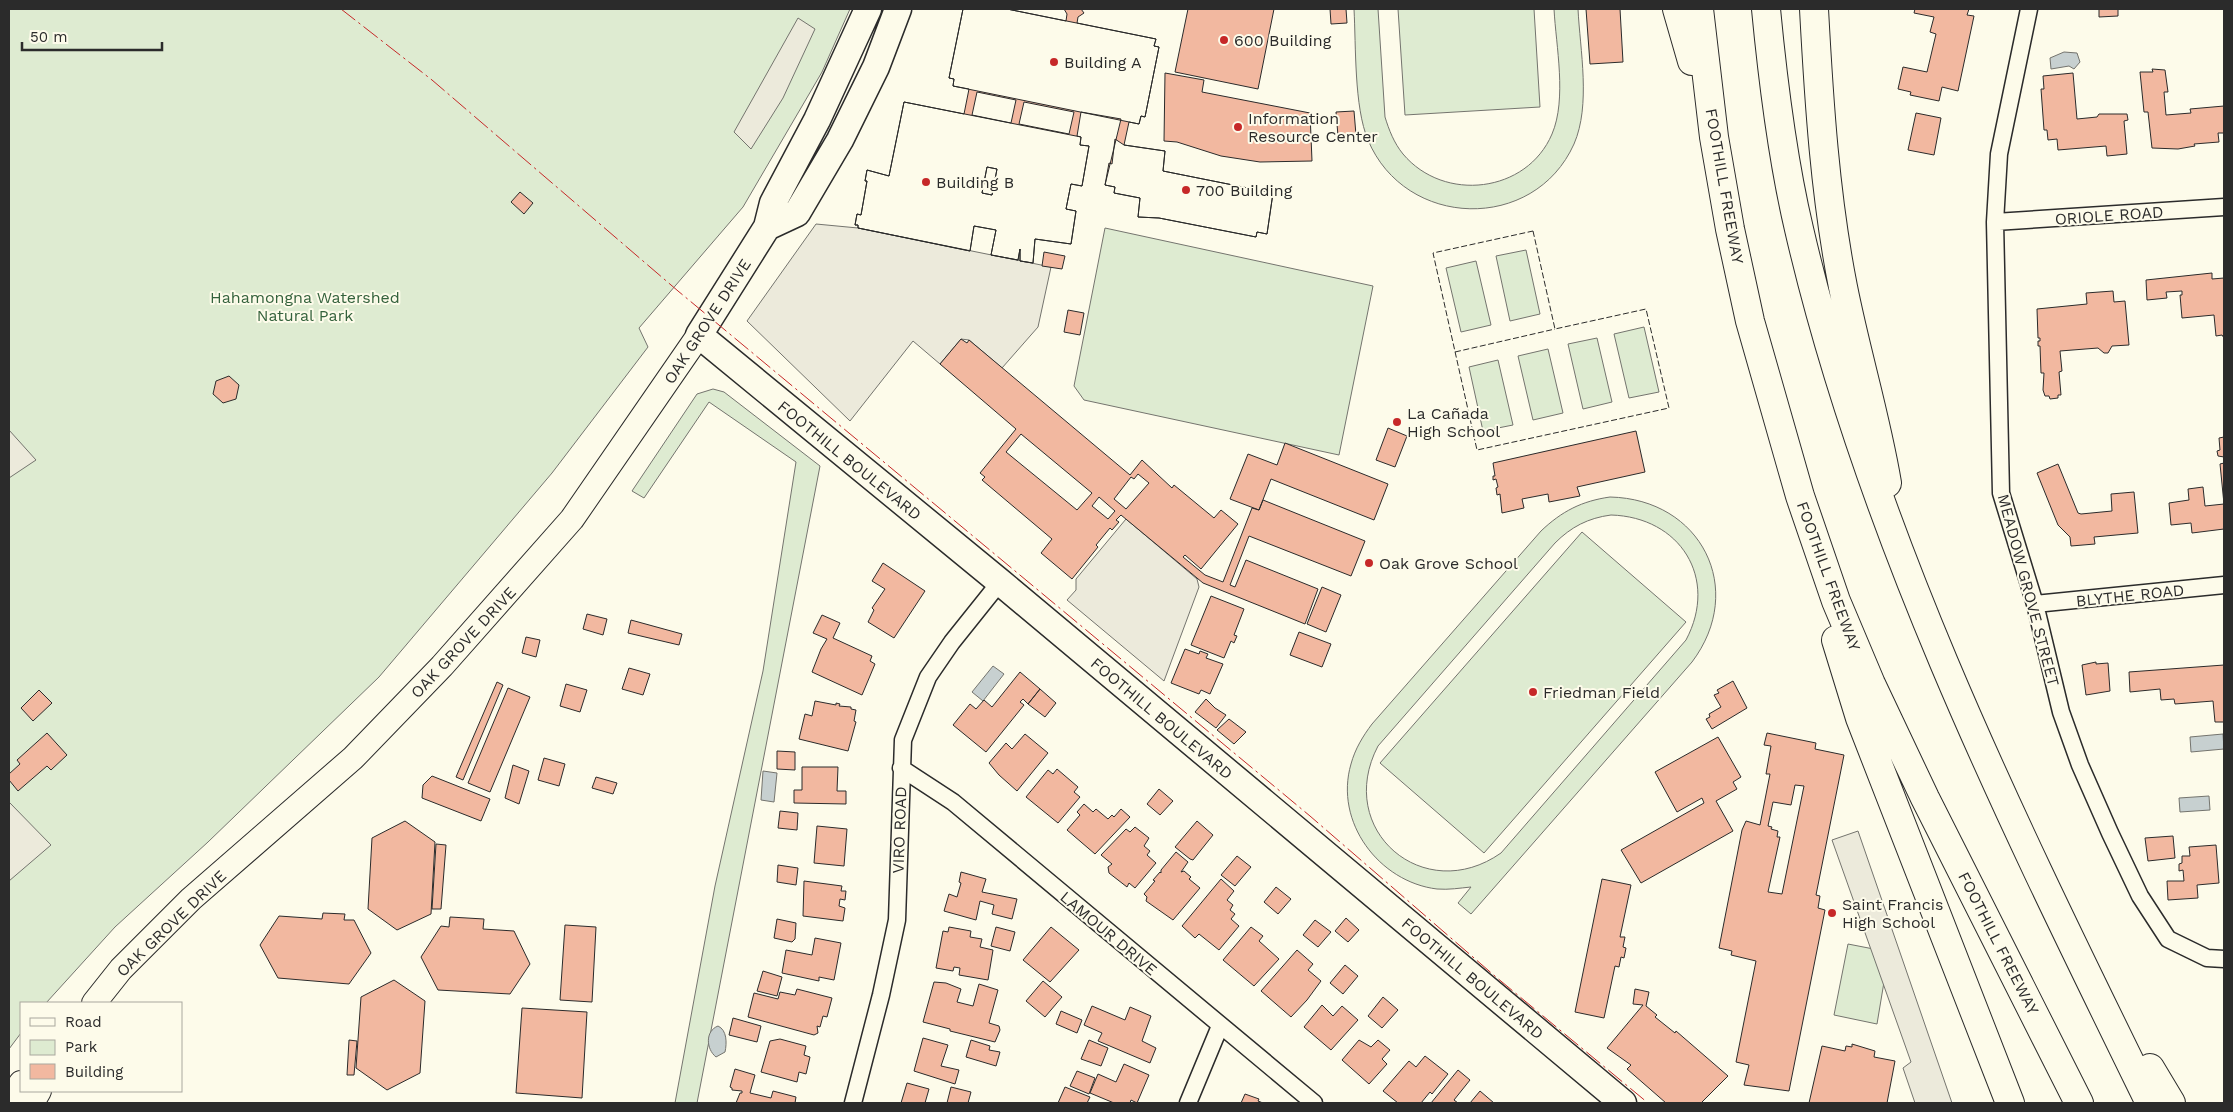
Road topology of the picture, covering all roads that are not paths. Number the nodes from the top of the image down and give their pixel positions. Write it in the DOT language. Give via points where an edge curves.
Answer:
graph roads {
  1 [pos="868,9"];
  2 [pos="898,9"];
  3 [pos="1677,9"];
  4 [pos="1699,9"];
  5 [pos="1766,9"];
  6 [pos="1814,9"];
  7 [pos="2029,9"];
  8 [pos="1714,137"];
  9 [pos="2224,206"];
  10 [pos="1994,222"];
  11 [pos="767,227"];
  12 [pos="700,335"];
  13 [pos="1800,496"];
  14 [pos="1899,553"];
  15 [pos="1000,582"];
  16 [pos="2224,585"];
  17 [pos="2035,604"];
  18 [pos="901,768"];
  19 [pos="2068,935"];
  20 [pos="2224,960"];
  21 [pos="95,1002"];
  22 [pos="1220,1026"];
  23 [pos="20,1085"];
  24 [pos="38,1092"];
  25 [pos="9,1102"];
  26 [pos="32,1103"];
  27 [pos="853,1103"];
  28 [pos="1188,1103"];
  29 [pos="1314,1103"];
  30 [pos="1623,1103"];
  31 [pos="2010,1103"];
  32 [pos="2079,1103"];
  33 [pos="2150,1103"];
  34 [pos="2171,1103"];
  1 -- 11 [label="main road, OAK GROVE DRIVE" via="817,120 773,203"];
  2 -- 11 [label="main road" via="876,67 844,132 796,213"];
  3 -- 8 [label="highway"];
  4 -- 8 [label="highway, FOOTHILL FREEWAY"];
  5 -- 14 [label="highway" via="1780,125 1798,227 1846,406"];
  6 -- 14 [label="highway" via="1827,174 1843,285 1880,442"];
  7 -- 10 [label="street, MEADOW GROVE STREET" via="1999,154"];
  8 -- 13 [label="highway, FOOTHILL FREEWAY" via="1750,321"];
  9 -- 10 [label="street, ORIOLE ROAD"];
  10 -- 17 [label="street, MEADOW GROVE STREET" via="2001,493"];
  11 -- 12 [label="main road, OAK GROVE DRIVE"];
  12 -- 15 [label="main road, FOOTHILL BOULEVARD"];
  12 -- 21 [label="street, OAK GROVE DRIVE" via="572,519 467,638 353,758 191,899 121,969"];
  13 -- 31 [label="highway" via="1838,648 1860,718"];
  13 -- 32 [label="highway, FOOTHILL FREEWAY" via="1836,601 1871,684"];
  14 -- 19 [label="highway" via="1963,707"];
  15 -- 18 [label="street, VIRO ROAD" via="928,677 903,740"];
  15 -- 30 [label="main road, FOOTHILL BOULEVARD"];
  16 -- 17 [label="street, BLYTHE ROAD"];
  17 -- 20 [label="street, MEADOW GROVE STREET" via="2061,712 2080,765 2140,896 2168,939 2207,958"];
  18 -- 22 [label="street, LAMOUR DRIVE" via="954,802"];
  18 -- 27 [label="street, VIRO ROAD" via="897,920"];
  19 -- 33 [label="highway"];
  19 -- 34 [label="highway"];
  22 -- 28 [label="street"];
  22 -- 29 [label="street, LAMOUR DRIVE"];
  23 -- 25 [label="street"];
  24 -- 26 [label="street"];
}
